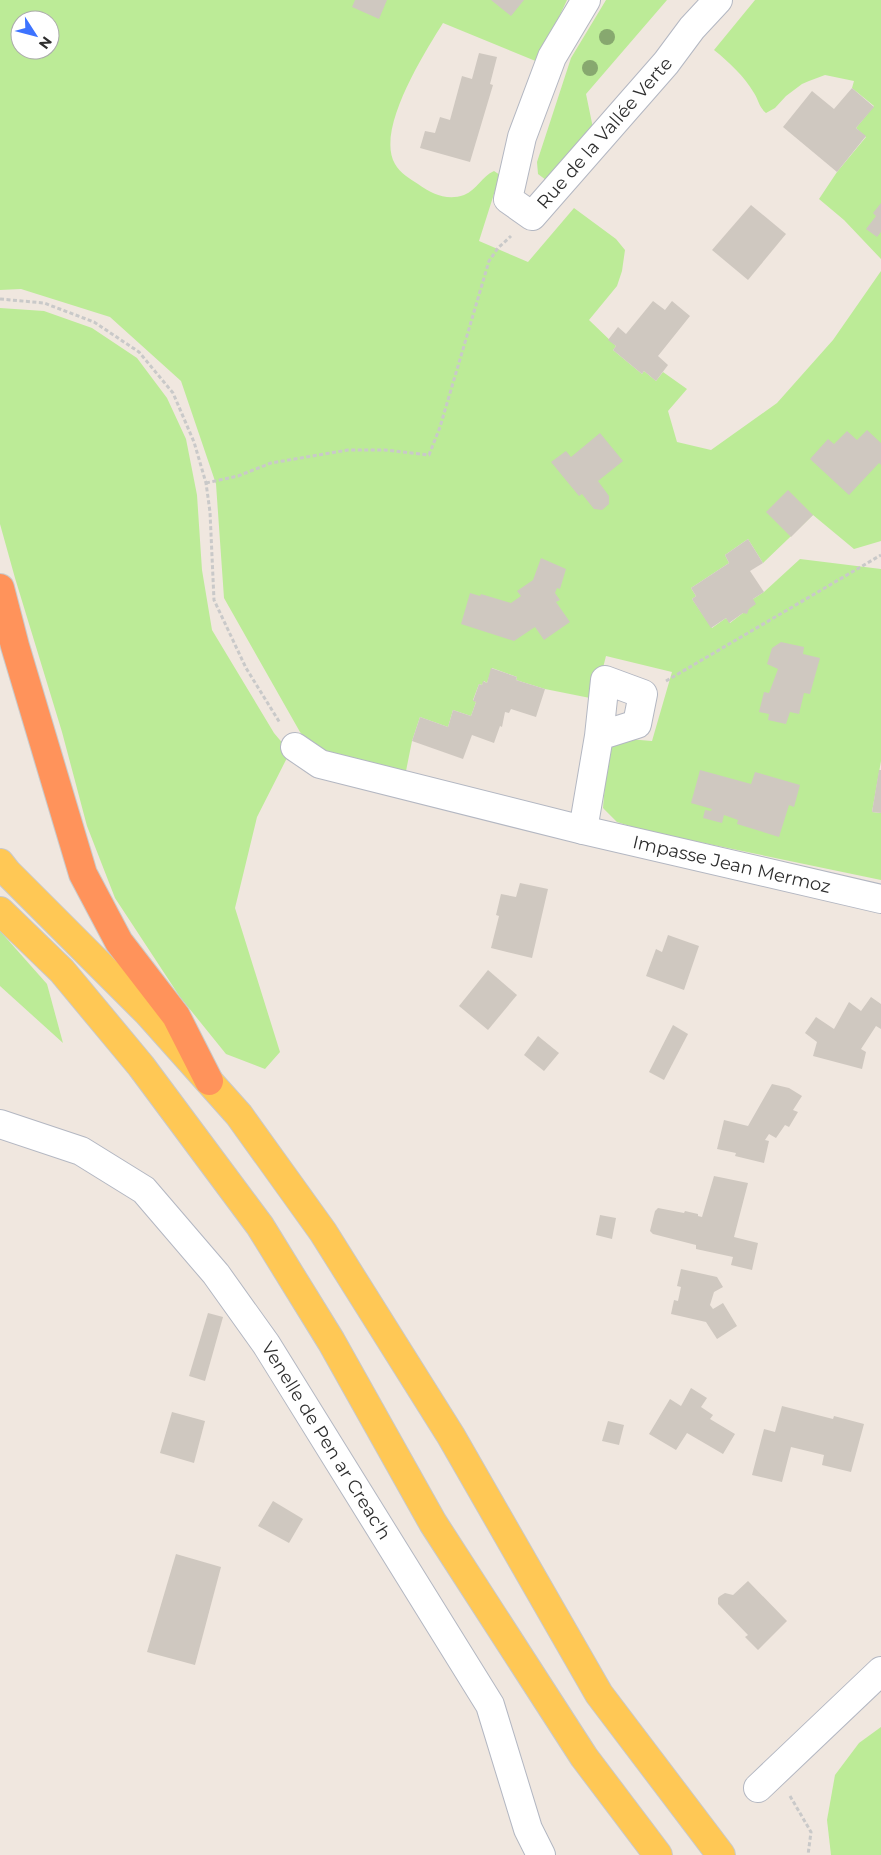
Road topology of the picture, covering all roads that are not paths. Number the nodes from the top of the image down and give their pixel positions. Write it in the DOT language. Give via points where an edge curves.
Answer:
graph roads {
  1 [pos="586,0"];
  2 [pos="718,0"];
  3 [pos="0,588"];
  4 [pos="599,736"];
  5 [pos="295,747"];
  6 [pos="583,830"];
  7 [pos="0,863"];
  8 [pos="881,899"];
  9 [pos="0,911"];
  10 [pos="209,1082"];
  11 [pos="0,1124"];
  12 [pos="881,1671"];
  13 [pos="766,1780"];
  14 [pos="541,1855"];
  15 [pos="658,1855"];
  16 [pos="721,1855"];
  1 -- 2 [label="street, Rue de la Vallée Verte" via="552,57 522,137 508,199 532,216"];
  3 -- 10 [label="highway" via="83,874 119,942 176,1016"];
  4 -- 4 [label="street" via="637,724 643,694 605,680"];
  4 -- 6 [label="street"];
  5 -- 6 [label="street, Impasse Jean Mermoz" via="320,764"];
  6 -- 8 [label="street, Impasse Jean Mermoz"];
  7 -- 10 [label="main road" via="148,1013"];
  9 -- 15 [label="main road" via="62,971 135,1058 260,1226 433,1524 584,1757"];
  10 -- 16 [label="main road" via="239,1116 323,1232 450,1436 599,1694"];
  11 -- 14 [label="street, Venelle de Pen ar Creac'h" via="81,1151 144,1190 216,1274 266,1344 490,1705 528,1830"];
  12 -- 13 [label="street"];
}
